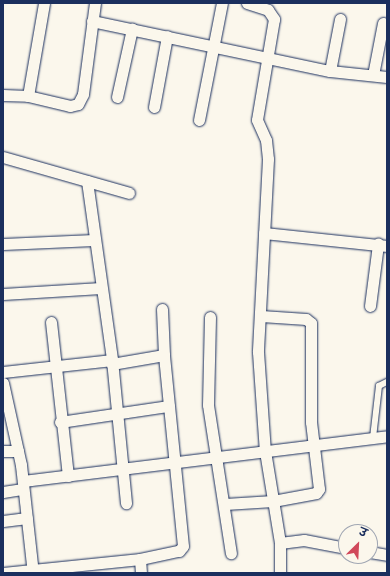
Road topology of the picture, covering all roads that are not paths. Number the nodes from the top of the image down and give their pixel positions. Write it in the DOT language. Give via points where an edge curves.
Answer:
graph roads {
  1 [pos="44,3"];
  2 [pos="95,3"];
  3 [pos="222,3"];
  4 [pos="248,3"];
  5 [pos="340,19"];
  6 [pos="92,21"];
  7 [pos="383,23"];
  8 [pos="132,29"];
  9 [pos="167,36"];
  10 [pos="213,46"];
  11 [pos="269,58"];
  12 [pos="330,71"];
  13 [pos="373,75"];
  14 [pos="387,77"];
  15 [pos="3,95"];
  16 [pos="28,96"];
  17 [pos="117,97"];
  18 [pos="154,107"];
  19 [pos="199,120"];
  20 [pos="3,157"];
  21 [pos="87,180"];
  22 [pos="129,193"];
  23 [pos="264,233"];
  24 [pos="94,240"];
  25 [pos="3,244"];
  26 [pos="382,245"];
  27 [pos="101,288"];
  28 [pos="3,294"];
  29 [pos="370,306"];
  30 [pos="162,309"];
  31 [pos="261,316"];
  32 [pos="210,317"];
  33 [pos="51,322"];
  34 [pos="164,355"];
  35 [pos="112,362"];
  36 [pos="54,367"];
  37 [pos="3,372"];
  38 [pos="387,382"];
  39 [pos="3,383"];
  40 [pos="169,406"];
  41 [pos="118,413"];
  42 [pos="60,422"];
  43 [pos="387,436"];
  44 [pos="373,438"];
  45 [pos="315,446"];
  46 [pos="3,451"];
  47 [pos="18,451"];
  48 [pos="265,451"];
  49 [pos="216,457"];
  50 [pos="175,462"];
  51 [pos="121,469"];
  52 [pos="68,476"];
  53 [pos="23,485"];
  54 [pos="3,492"];
  55 [pos="273,501"];
  56 [pos="126,503"];
  57 [pos="225,504"];
  58 [pos="27,518"];
  59 [pos="3,521"];
  60 [pos="280,543"];
  61 [pos="338,546"];
  62 [pos="231,553"];
  63 [pos="140,559"];
  64 [pos="87,568"];
  65 [pos="33,571"];
  66 [pos="3,573"];
  67 [pos="142,573"];
  68 [pos="280,573"];
  1 -- 16 [label="street"];
  2 -- 6 [label="street"];
  3 -- 10 [label="street"];
  4 -- 11 [label="street" via="268,10 274,19"];
  5 -- 12 [label="street"];
  6 -- 8 [label="street"];
  6 -- 16 [label="street" via="83,94 78,104 70,106"];
  7 -- 13 [label="street"];
  8 -- 9 [label="street"];
  8 -- 17 [label="street"];
  9 -- 10 [label="street"];
  9 -- 18 [label="street"];
  10 -- 11 [label="street"];
  10 -- 19 [label="street"];
  11 -- 12 [label="street"];
  11 -- 23 [label="street" via="257,120 266,140 268,158"];
  12 -- 13 [label="street"];
  13 -- 14 [label="street"];
  15 -- 16 [label="street"];
  20 -- 21 [label="street"];
  21 -- 22 [label="street"];
  21 -- 24 [label="street"];
  23 -- 26 [label="street"];
  23 -- 31 [label="street"];
  24 -- 25 [label="street"];
  24 -- 27 [label="street"];
  26 -- 29 [label="street"];
  27 -- 28 [label="street"];
  27 -- 35 [label="street"];
  30 -- 34 [label="street"];
  31 -- 45 [label="street" via="306,320 310,323 309,380"];
  31 -- 48 [label="street" via="259,389"];
  32 -- 49 [label="street" via="208,405"];
  33 -- 36 [label="street"];
  34 -- 35 [label="street"];
  34 -- 40 [label="street"];
  35 -- 36 [label="street"];
  35 -- 41 [label="street"];
  36 -- 37 [label="street"];
  36 -- 42 [label="street"];
  38 -- 44 [label="lane" via="379,386"];
  39 -- 47 [label="street"];
  40 -- 41 [label="street"];
  40 -- 50 [label="street"];
  41 -- 42 [label="street"];
  41 -- 51 [label="street"];
  42 -- 52 [label="street"];
  43 -- 44 [label="street"];
  44 -- 45 [label="street"];
  45 -- 48 [label="street"];
  45 -- 55 [label="street" via="318,491"];
  46 -- 47 [label="street"];
  47 -- 53 [label="street"];
  48 -- 49 [label="street"];
  48 -- 55 [label="street"];
  49 -- 50 [label="street"];
  49 -- 57 [label="street"];
  50 -- 51 [label="street"];
  50 -- 63 [label="street" via="183,546 179,551"];
  51 -- 52 [label="street"];
  51 -- 56 [label="street"];
  52 -- 53 [label="street"];
  53 -- 54 [label="street"];
  53 -- 58 [label="street"];
  55 -- 57 [label="street"];
  55 -- 60 [label="street"];
  57 -- 62 [label="street"];
  58 -- 59 [label="street"];
  58 -- 65 [label="street"];
  60 -- 61 [label="street" via="304,540"];
  60 -- 68 [label="street"];
  63 -- 64 [label="street"];
  63 -- 67 [label="street"];
  64 -- 65 [label="street"];
  65 -- 66 [label="street"];
}
